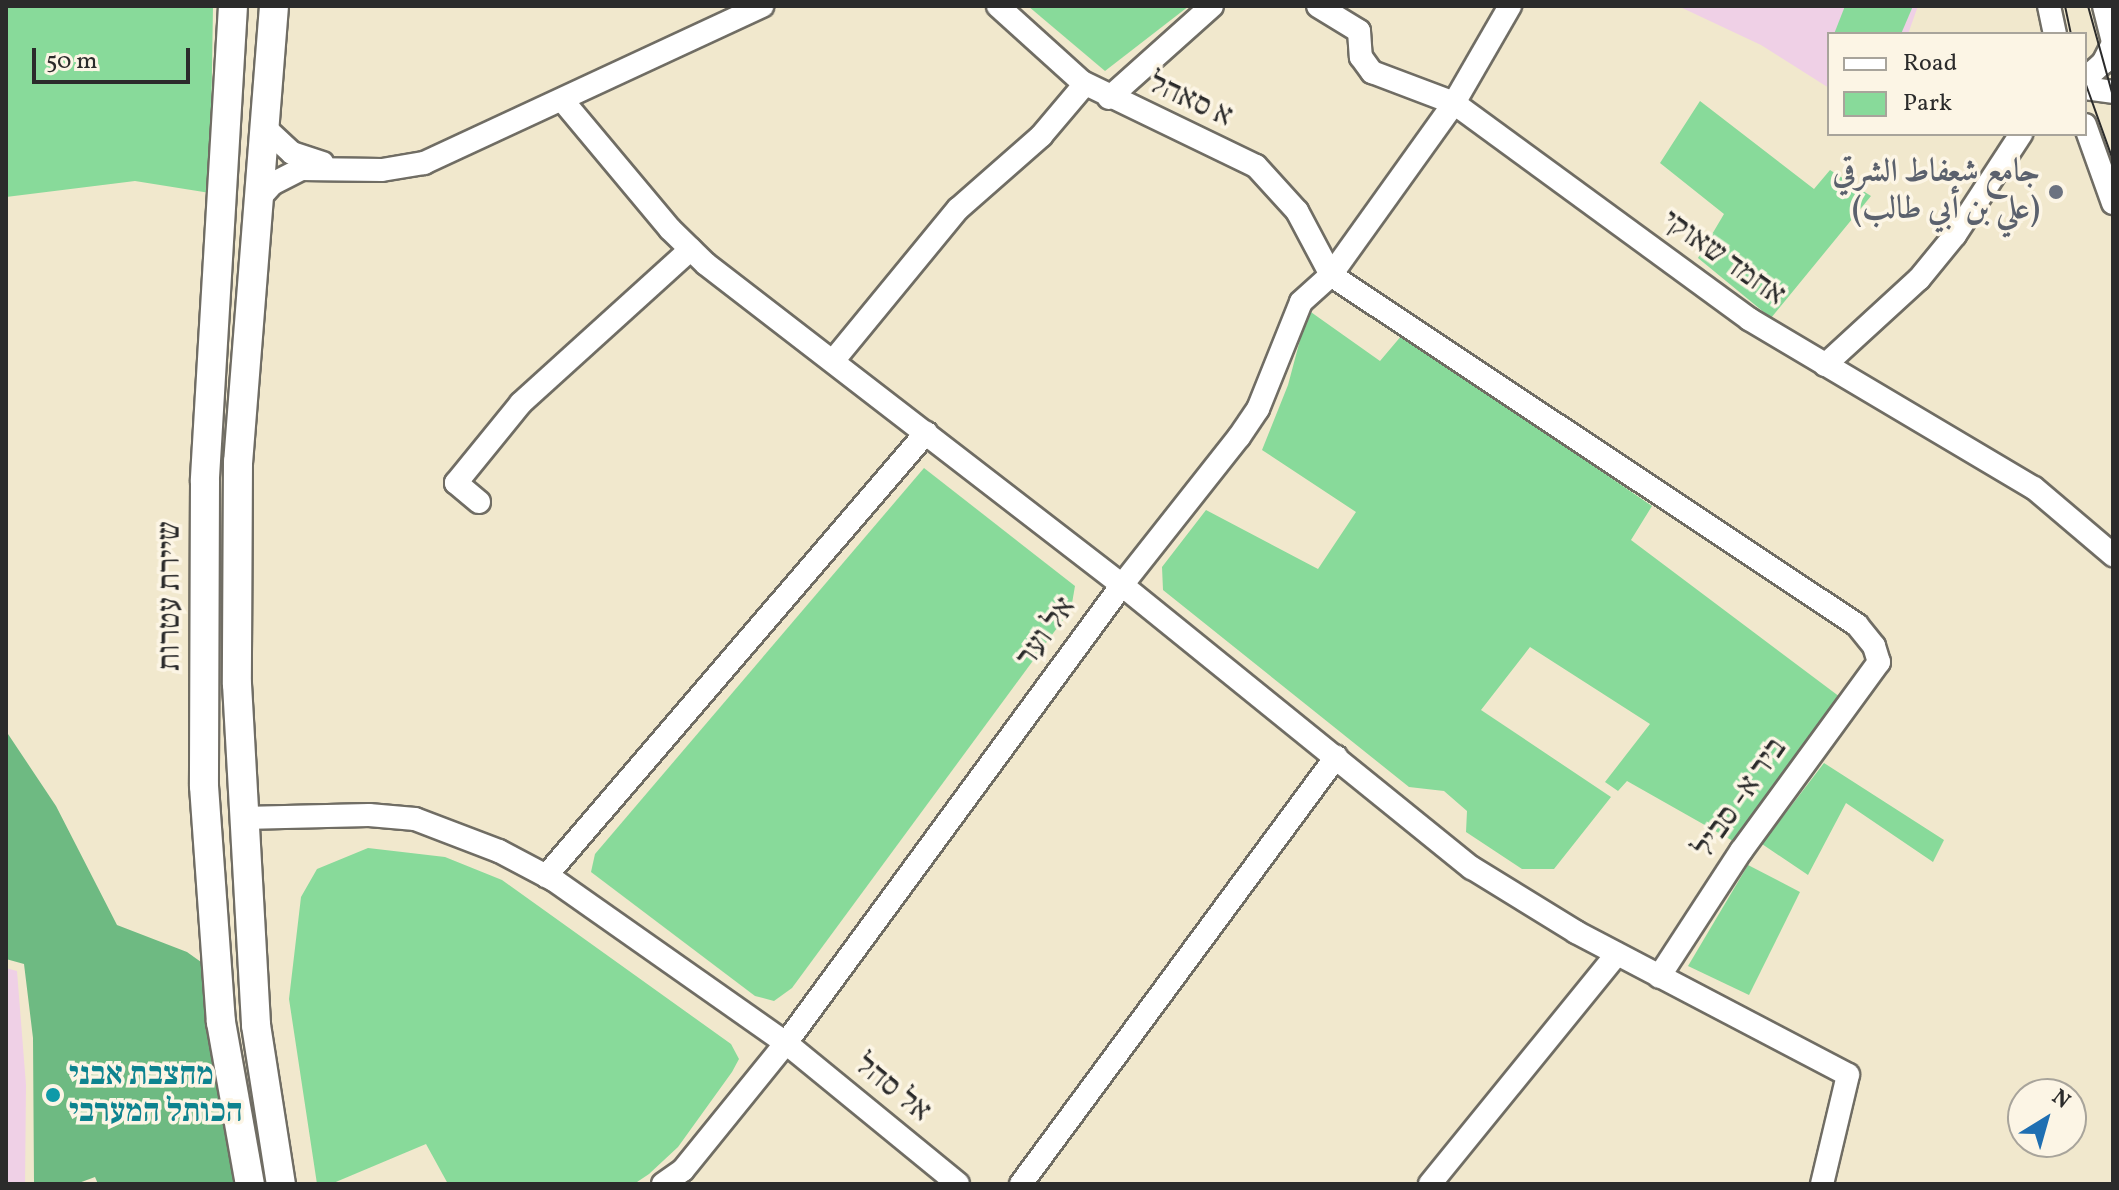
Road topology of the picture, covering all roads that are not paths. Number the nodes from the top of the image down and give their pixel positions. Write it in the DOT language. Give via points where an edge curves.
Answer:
graph roads {
  1 [pos="233,6"];
  2 [pos="274,6"];
  3 [pos="762,6"];
  4 [pos="998,6"];
  5 [pos="1212,6"];
  6 [pos="1318,6"];
  7 [pos="1510,6"];
  8 [pos="2049,6"];
  9 [pos="2104,6"];
  10 [pos="2055,32"];
  11 [pos="2113,43"];
  12 [pos="2087,77"];
  13 [pos="1085,84"];
  14 [pos="2087,88"];
  15 [pos="2113,92"];
  16 [pos="1109,98"];
  17 [pos="563,101"];
  18 [pos="1454,103"];
  19 [pos="263,126"];
  20 [pos="2087,131"];
  21 [pos="2020,136"];
  22 [pos="339,167"];
  23 [pos="256,202"];
  24 [pos="2113,203"];
  25 [pos="691,249"];
  26 [pos="1331,275"];
  27 [pos="833,361"];
  28 [pos="1825,365"];
  29 [pos="926,433"];
  30 [pos="479,502"];
  31 [pos="2113,555"];
  32 [pos="1122,585"];
  33 [pos="1336,757"];
  34 [pos="243,818"];
  35 [pos="546,876"];
  36 [pos="1617,954"];
  37 [pos="1659,977"];
  38 [pos="786,1043"];
  39 [pos="250,1184"];
  40 [pos="281,1184"];
  41 [pos="663,1184"];
  42 [pos="958,1184"];
  43 [pos="1021,1184"];
  44 [pos="1430,1184"];
  45 [pos="1822,1184"];
  1 -- 39 [label="main road, שיירת עטרות" via="205,481 204,786 221,1022"];
  2 -- 19 [label="main road, שיירת עטרות"];
  3 -- 17 [label="street"];
  4 -- 13 [label="street, א סאהל"];
  5 -- 16 [label="street"];
  6 -- 18 [label="street, אחמד שאוקי" via="1359,31 1361,57 1372,72"];
  7 -- 18 [label="street, אל וער"];
  8 -- 10 [label="street"];
  9 -- 11 [label="street"];
  11 -- 12 [label="street" via="2103,63"];
  13 -- 16 [label="street, א סאהל"];
  13 -- 27 [label="street" via="1041,136 958,209"];
  14 -- 15 [label="street"];
  16 -- 26 [label="street, א סאהל" via="1256,166 1297,211"];
  17 -- 22 [label="street" via="406,168"];
  17 -- 25 [label="street"];
  18 -- 26 [label="street, אל וער"];
  18 -- 28 [label="street, אחמד שאוקי" via="1749,319"];
  19 -- 22 [label="street" via="292,153"];
  19 -- 23 [label="main road, שיירת עטרות"];
  20 -- 24 [label="street"];
  21 -- 28 [label="street" via="1955,235 1919,279"];
  22 -- 23 [label="street" via="286,173"];
  23 -- 34 [label="main road, שיירת עטרות" via="238,462 237,684"];
  25 -- 27 [label="street"];
  25 -- 30 [label="street" via="521,403 456,483"];
  26 -- 32 [label="street, אל וער" via="1301,302 1258,409"];
  26 -- 37 [label="street, ביר א- סביל" via="1857,625 1879,662 1741,851"];
  27 -- 29 [label="street"];
  28 -- 31 [label="street, אחמד שאוקי" via="2034,488"];
  29 -- 32 [label="street"];
  29 -- 35 [label="street"];
  32 -- 33 [label="street"];
  32 -- 38 [label="street, אל וער"];
  33 -- 36 [label="street" via="1472,868"];
  33 -- 43 [label="street"];
  34 -- 35 [label="street, אל סהל" via="415,819 465,836"];
  34 -- 40 [label="main road, שיירת עטרות" via="256,1025"];
  35 -- 38 [label="street, אל סהל"];
  36 -- 37 [label="street"];
  36 -- 44 [label="street"];
  37 -- 45 [label="street" via="1848,1075"];
  38 -- 41 [label="street, אל וער" via="683,1170"];
  38 -- 42 [label="street, אל סהל"];
}
